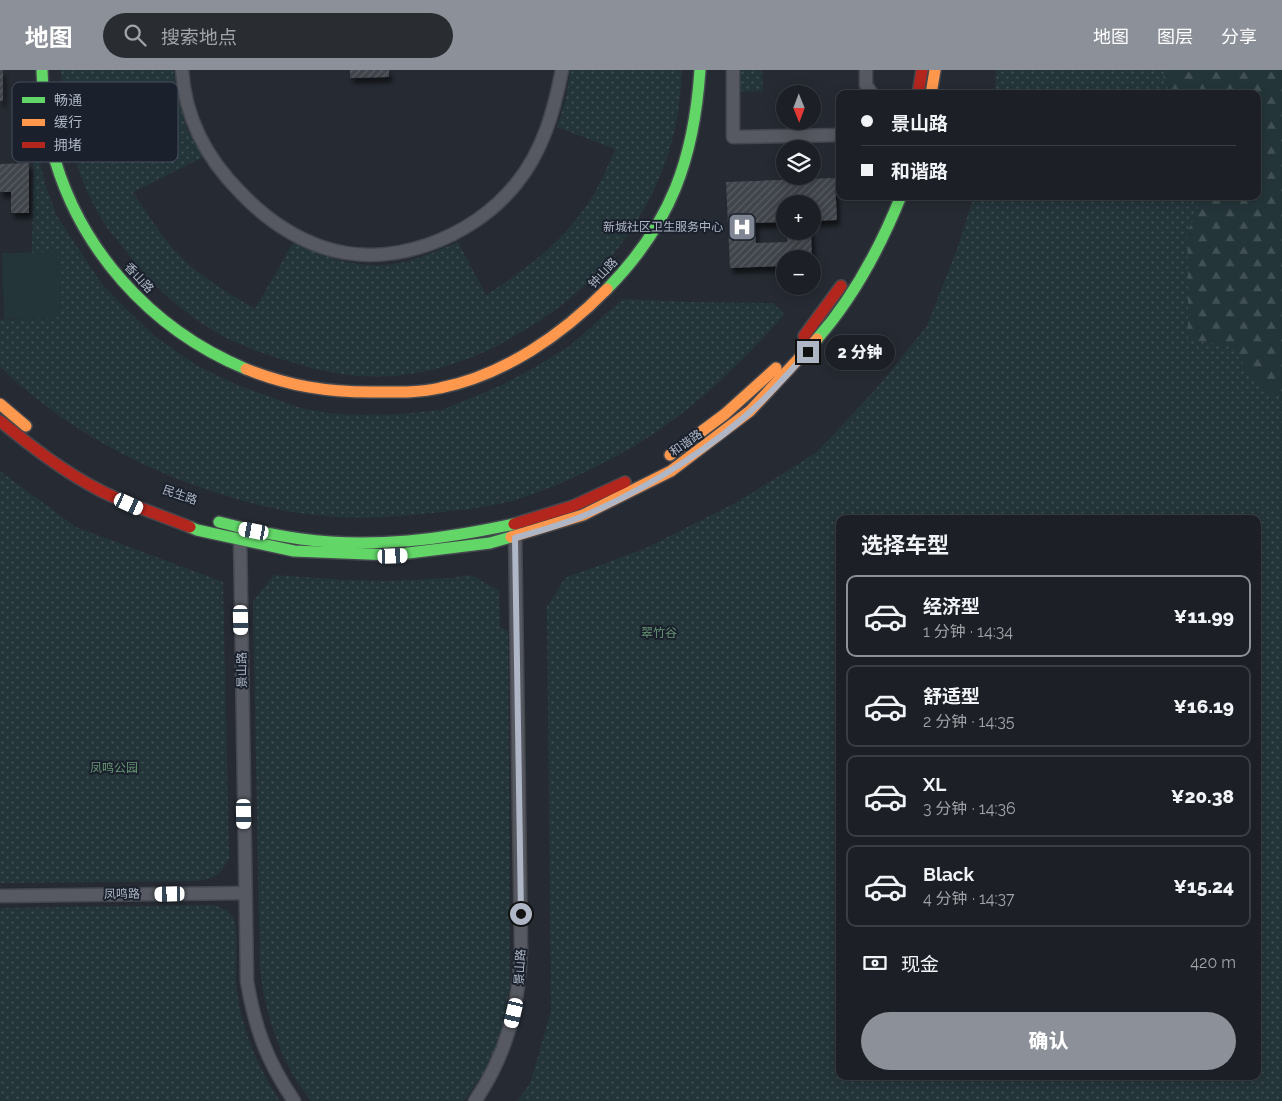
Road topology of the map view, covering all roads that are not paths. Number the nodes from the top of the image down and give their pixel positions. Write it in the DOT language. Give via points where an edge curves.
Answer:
graph roads {
  1 [pos="182,70"];
  2 [pos="562,70"];
  3 [pos="700,70"];
  4 [pos="733,70"];
  5 [pos="866,70"];
  6 [pos="922,70"];
  7 [pos="935,70"];
  8 [pos="869,90"];
  9 [pos="919,90"];
  10 [pos="932,90"];
  11 [pos="836,135"];
  12 [pos="56,162"];
  13 [pos="899,200"];
  14 [pos="845,280"];
  15 [pos="412,392"];
  16 [pos="0,404"];
  17 [pos="0,421"];
  18 [pos="36,434"];
  19 [pos="660,462"];
  20 [pos="635,476"];
  21 [pos="204,518"];
  22 [pos="514,524"];
  23 [pos="240,529"];
  24 [pos="515,538"];
  25 [pos="240,542"];
  26 [pos="245,893"];
  27 [pos="0,896"];
  28 [pos="294,1101"];
  29 [pos="475,1101"];
  1 -- 2 [label="street" via="196,132 214,163 232,185 255,207 301,238 351,254 374,254 422,247 468,226 494,207 516,184 548,129"];
  3 -- 15 [label="main road, 钟山路" via="697,112 684,171 660,221 626,270 585,312 538,347 488,373 448,386"];
  4 -- 11 [label="street" via="733,138"];
  5 -- 8 [label="street"];
  6 -- 9 [label="main road"];
  7 -- 10 [label="main road"];
  12 -- 15 [label="main road, 香山路" via="64,187 90,240 124,284 162,320 210,352 294,385 339,392"];
  13 -- 24 [label="main road, 和谐路" via="873,258 852,294 808,352 759,404 701,451 633,492 594,511"];
  14 -- 19 [label="main road, 和谐路" via="798,344 750,394"];
  16 -- 18 [label="main road"];
  17 -- 25 [label="main road" via="66,471 102,492 190,528"];
  20 -- 22 [label="main road" via="556,512"];
  21 -- 23 [label="main road, 民生路"];
  22 -- 23 [label="main road, 民生路" via="467,535 378,544 323,541"];
  22 -- 24 [label="street, 景山路"];
  23 -- 25 [label="street, 景山路"];
  24 -- 25 [label="main road, 和谐路" via="443,552 378,556 322,554"];
  24 -- 29 [label="street, 景山路" via="520,977 504,1047"];
  25 -- 26 [label="street, 景山路"];
  26 -- 27 [label="street, 凤鸣路"];
  26 -- 28 [label="street, 景山路" via="247,981 252,1009 270,1063"];
}
